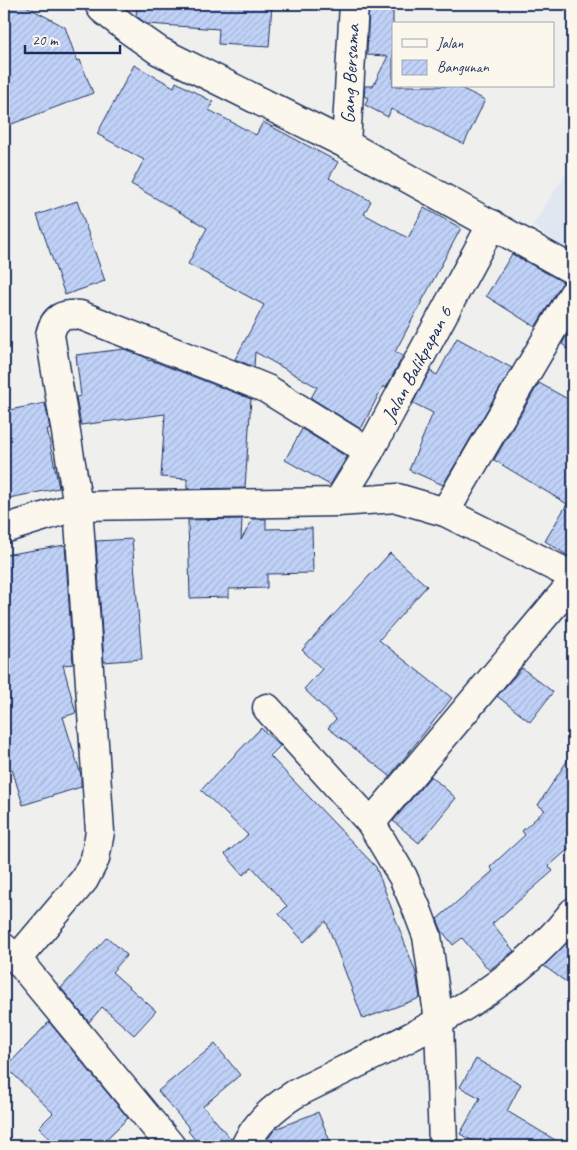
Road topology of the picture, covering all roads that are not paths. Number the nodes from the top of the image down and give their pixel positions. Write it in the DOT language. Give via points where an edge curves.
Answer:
graph roads {
  1 [pos="99,4"];
  2 [pos="354,4"];
  3 [pos="346,144"];
  4 [pos="492,224"];
  5 [pos="573,270"];
  6 [pos="573,294"];
  7 [pos="369,452"];
  8 [pos="338,502"];
  9 [pos="78,506"];
  10 [pos="445,512"];
  11 [pos="4,529"];
  12 [pos="573,576"];
  13 [pos="573,582"];
  14 [pos="267,708"];
  15 [pos="371,823"];
  16 [pos="573,912"];
  17 [pos="17,962"];
  18 [pos="440,1021"];
  19 [pos="171,1146"];
  20 [pos="245,1146"];
  21 [pos="443,1146"];
  1 -- 3 [label="street" via="159,51"];
  2 -- 3 [label="street, Gang Bersama"];
  3 -- 4 [label="street"];
  4 -- 5 [label="street"];
  4 -- 7 [label="street, Jalan Balikpapan 6"];
  6 -- 10 [label="street"];
  7 -- 8 [label="street, Jalan Balikpapan 6"];
  7 -- 9 [label="street" via="267,389 80,315 70,314 52,324 50,335"];
  8 -- 9 [label="street"];
  8 -- 10 [label="street" via="397,498"];
  9 -- 11 [label="street"];
  9 -- 17 [label="street" via="100,832 95,859 84,880"];
  10 -- 12 [label="street"];
  13 -- 15 [label="street"];
  14 -- 15 [label="street"];
  15 -- 18 [label="street" via="403,877 427,936"];
  16 -- 18 [label="street" via="533,956 496,986"];
  17 -- 19 [label="street"];
  18 -- 20 [label="street" via="295,1094 261,1121"];
  18 -- 21 [label="street"];
}
